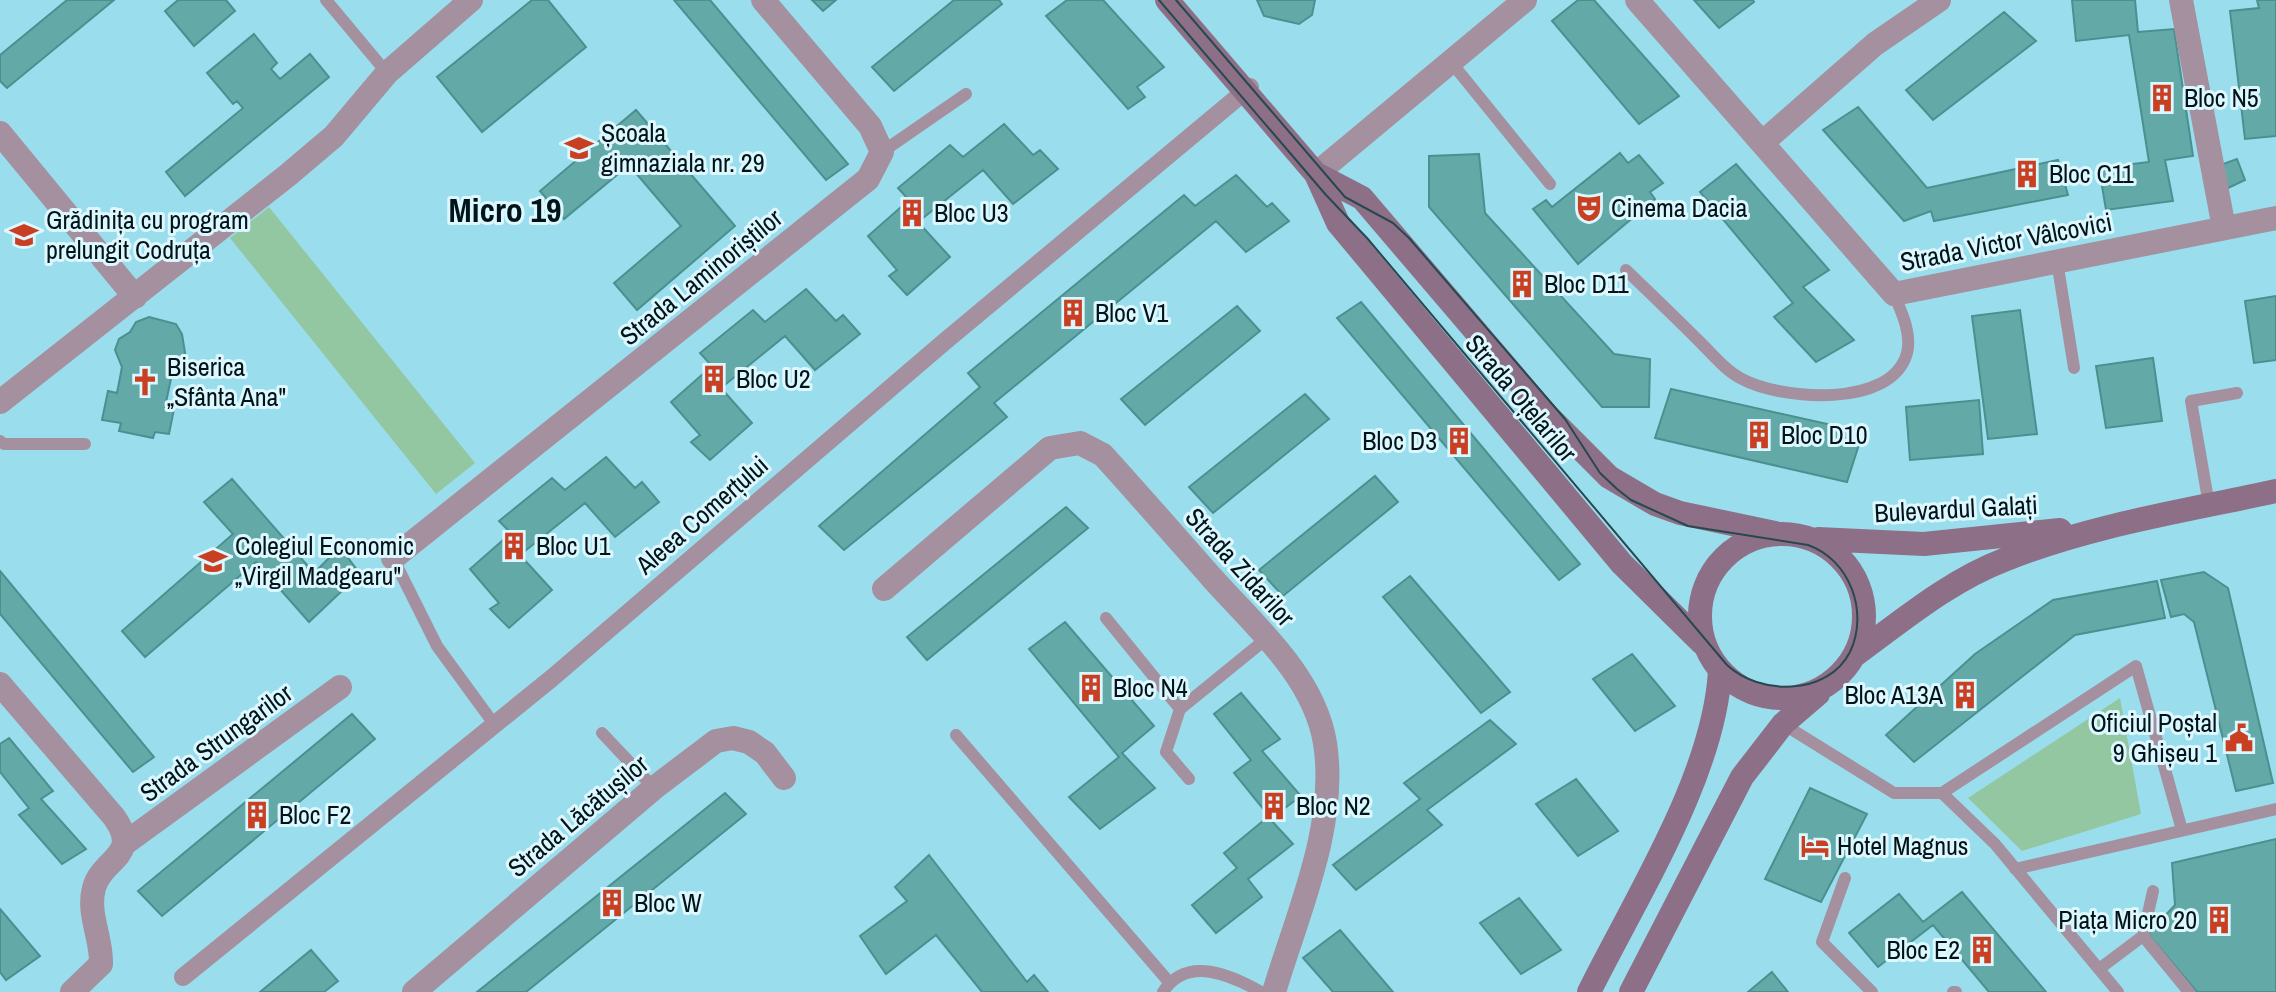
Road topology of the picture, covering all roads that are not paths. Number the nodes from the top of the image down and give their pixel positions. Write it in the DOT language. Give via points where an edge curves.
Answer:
graph roads {
  1 [pos="326,0"];
  2 [pos="471,0"];
  3 [pos="763,0"];
  4 [pos="1167,0"];
  5 [pos="1525,0"];
  6 [pos="1637,0"];
  7 [pos="1939,0"];
  8 [pos="2181,0"];
  9 [pos="1451,62"];
  10 [pos="387,73"];
  11 [pos="1248,89"];
  12 [pos="966,94"];
  13 [pos="0,133"];
  14 [pos="1762,143"];
  15 [pos="882,152"];
  16 [pos="1316,174"];
  17 [pos="1550,184"];
  18 [pos="2276,218"];
  19 [pos="2224,228"];
  20 [pos="2057,261"];
  21 [pos="1626,270"];
  22 [pos="1894,294"];
  23 [pos="135,297"];
  24 [pos="2074,368"];
  25 [pos="2237,393"];
  26 [pos="0,402"];
  27 [pos="0,441"];
  28 [pos="85,444"];
  29 [pos="2276,491"];
  30 [pos="2209,505"];
  31 [pos="2102,527"];
  32 [pos="1775,533"];
  33 [pos="1813,539"];
  34 [pos="393,558"];
  35 [pos="884,589"];
  36 [pos="1106,618"];
  37 [pos="1266,639"];
  38 [pos="1702,643"];
  39 [pos="1855,655"];
  40 [pos="1720,671"];
  41 [pos="1832,682"];
  42 [pos="0,684"];
  43 [pos="340,687"];
  44 [pos="1180,709"];
  45 [pos="494,724"];
  46 [pos="1783,724"];
  47 [pos="602,733"];
  48 [pos="956,735"];
  49 [pos="784,778"];
  50 [pos="1189,779"];
  51 [pos="654,788"];
  52 [pos="1942,793"];
  53 [pos="2276,809"];
  54 [pos="2182,830"];
  55 [pos="124,844"];
  56 [pos="2015,869"];
  57 [pos="1845,878"];
  58 [pos="2153,891"];
  59 [pos="2143,936"];
  60 [pos="2099,969"];
  61 [pos="183,977"];
  62 [pos="1166,987"];
  63 [pos="72,992"];
  64 [pos="414,992"];
  65 [pos="1261,992"];
  66 [pos="1274,992"];
  67 [pos="1589,992"];
  68 [pos="1631,992"];
  69 [pos="1872,992"];
  70 [pos="2118,992"];
  71 [pos="2189,992"];
  1 -- 10 [label="lane"];
  2 -- 10 [label="street"];
  3 -- 15 [label="street" via="870,126"];
  4 -- 11 [label="main road, Strada Oțelarilor"];
  5 -- 9 [label="street"];
  6 -- 14 [label="street, Strada Victor Vâlcovici"];
  7 -- 14 [label="street" via="1875,44"];
  8 -- 19 [label="street"];
  9 -- 16 [label="street"];
  9 -- 17 [label="lane"];
  10 -- 23 [label="street" via="359,108 288,175"];
  11 -- 16 [label="main road, Strada Oțelarilor"];
  11 -- 45 [label="street, Aleea Comerțului"];
  12 -- 15 [label="lane"];
  13 -- 23 [label="street"];
  14 -- 22 [label="street, Strada Victor Vâlcovici"];
  15 -- 34 [label="street, Strada Laminoriștilor" via="868,179"];
  16 -- 32 [label="main road, Strada Oțelarilor" via="1362,198 1547,415 1609,477 1680,513"];
  16 -- 38 [label="main road, Strada Oțelarilor" via="1338,223 1622,564"];
  18 -- 19 [label="street, Strada Victor Vâlcovici"];
  19 -- 20 [label="street, Strada Victor Vâlcovici"];
  20 -- 22 [label="street, Strada Victor Vâlcovici"];
  20 -- 24 [label="lane"];
  21 -- 22 [label="lane" via="1742,380 1811,395 1844,395 1896,373 1907,352 1906,323"];
  23 -- 26 [label="street"];
  25 -- 30 [label="lane" via="2191,401"];
  27 -- 28 [label="lane"];
  29 -- 30 [label="main road, Bulevardul Galați"];
  30 -- 31 [label="main road, Bulevardul Galați"];
  31 -- 33 [label="main road, Bulevardul Galați" via="1924,544"];
  31 -- 39 [label="main road, Bulevardul Galați" via="2003,560 1962,580"];
  32 -- 33 [label="main road"];
  32 -- 38 [label="main road" via="1746,541 1723,558 1706,582 1700,610"];
  33 -- 39 [label="main road" via="1836,553 1854,575 1864,601 1864,629"];
  34 -- 45 [label="lane" via="437,646"];
  35 -- 37 [label="street, Strada Zidarilor" via="1050,448 1080,443 1103,455"];
  36 -- 44 [label="lane"];
  37 -- 44 [label="lane"];
  37 -- 66 [label="street, Strada Zidarilor" via="1313,704 1325,743 1323,823"];
  38 -- 40 [label="main road"];
  39 -- 41 [label="main road"];
  40 -- 41 [label="main road" via="1761,696 1798,696"];
  40 -- 67 [label="main road" via="1718,705 1692,782"];
  41 -- 46 [label="main road"];
  42 -- 55 [label="street" via="114,817"];
  43 -- 55 [label="street, Strada Strungarilor"];
  44 -- 50 [label="lane" via="1166,752"];
  45 -- 61 [label="street, Aleea Comerțului"];
  46 -- 52 [label="lane" via="1894,793"];
  46 -- 68 [label="main road" via="1742,777"];
  47 -- 51 [label="lane"];
  48 -- 62 [label="lane"];
  49 -- 51 [label="street, Strada Lăcătușilor" via="765,753 733,738 716,741"];
  51 -- 64 [label="street, Strada Lăcătușilor"];
  52 -- 54 [label="lane" via="2136,666"];
  52 -- 56 [label="lane"];
  53 -- 54 [label="lane"];
  54 -- 56 [label="lane"];
  55 -- 63 [label="street, Strada Strungarilor" via="93,893 101,964"];
  56 -- 60 [label="lane"];
  57 -- 69 [label="lane" via="1822,942"];
  58 -- 59 [label="lane"];
  59 -- 60 [label="lane"];
  59 -- 71 [label="lane"];
  60 -- 70 [label="lane"];
  62 -- 65 [label="lane" via="1194,971 1218,971"];
}
